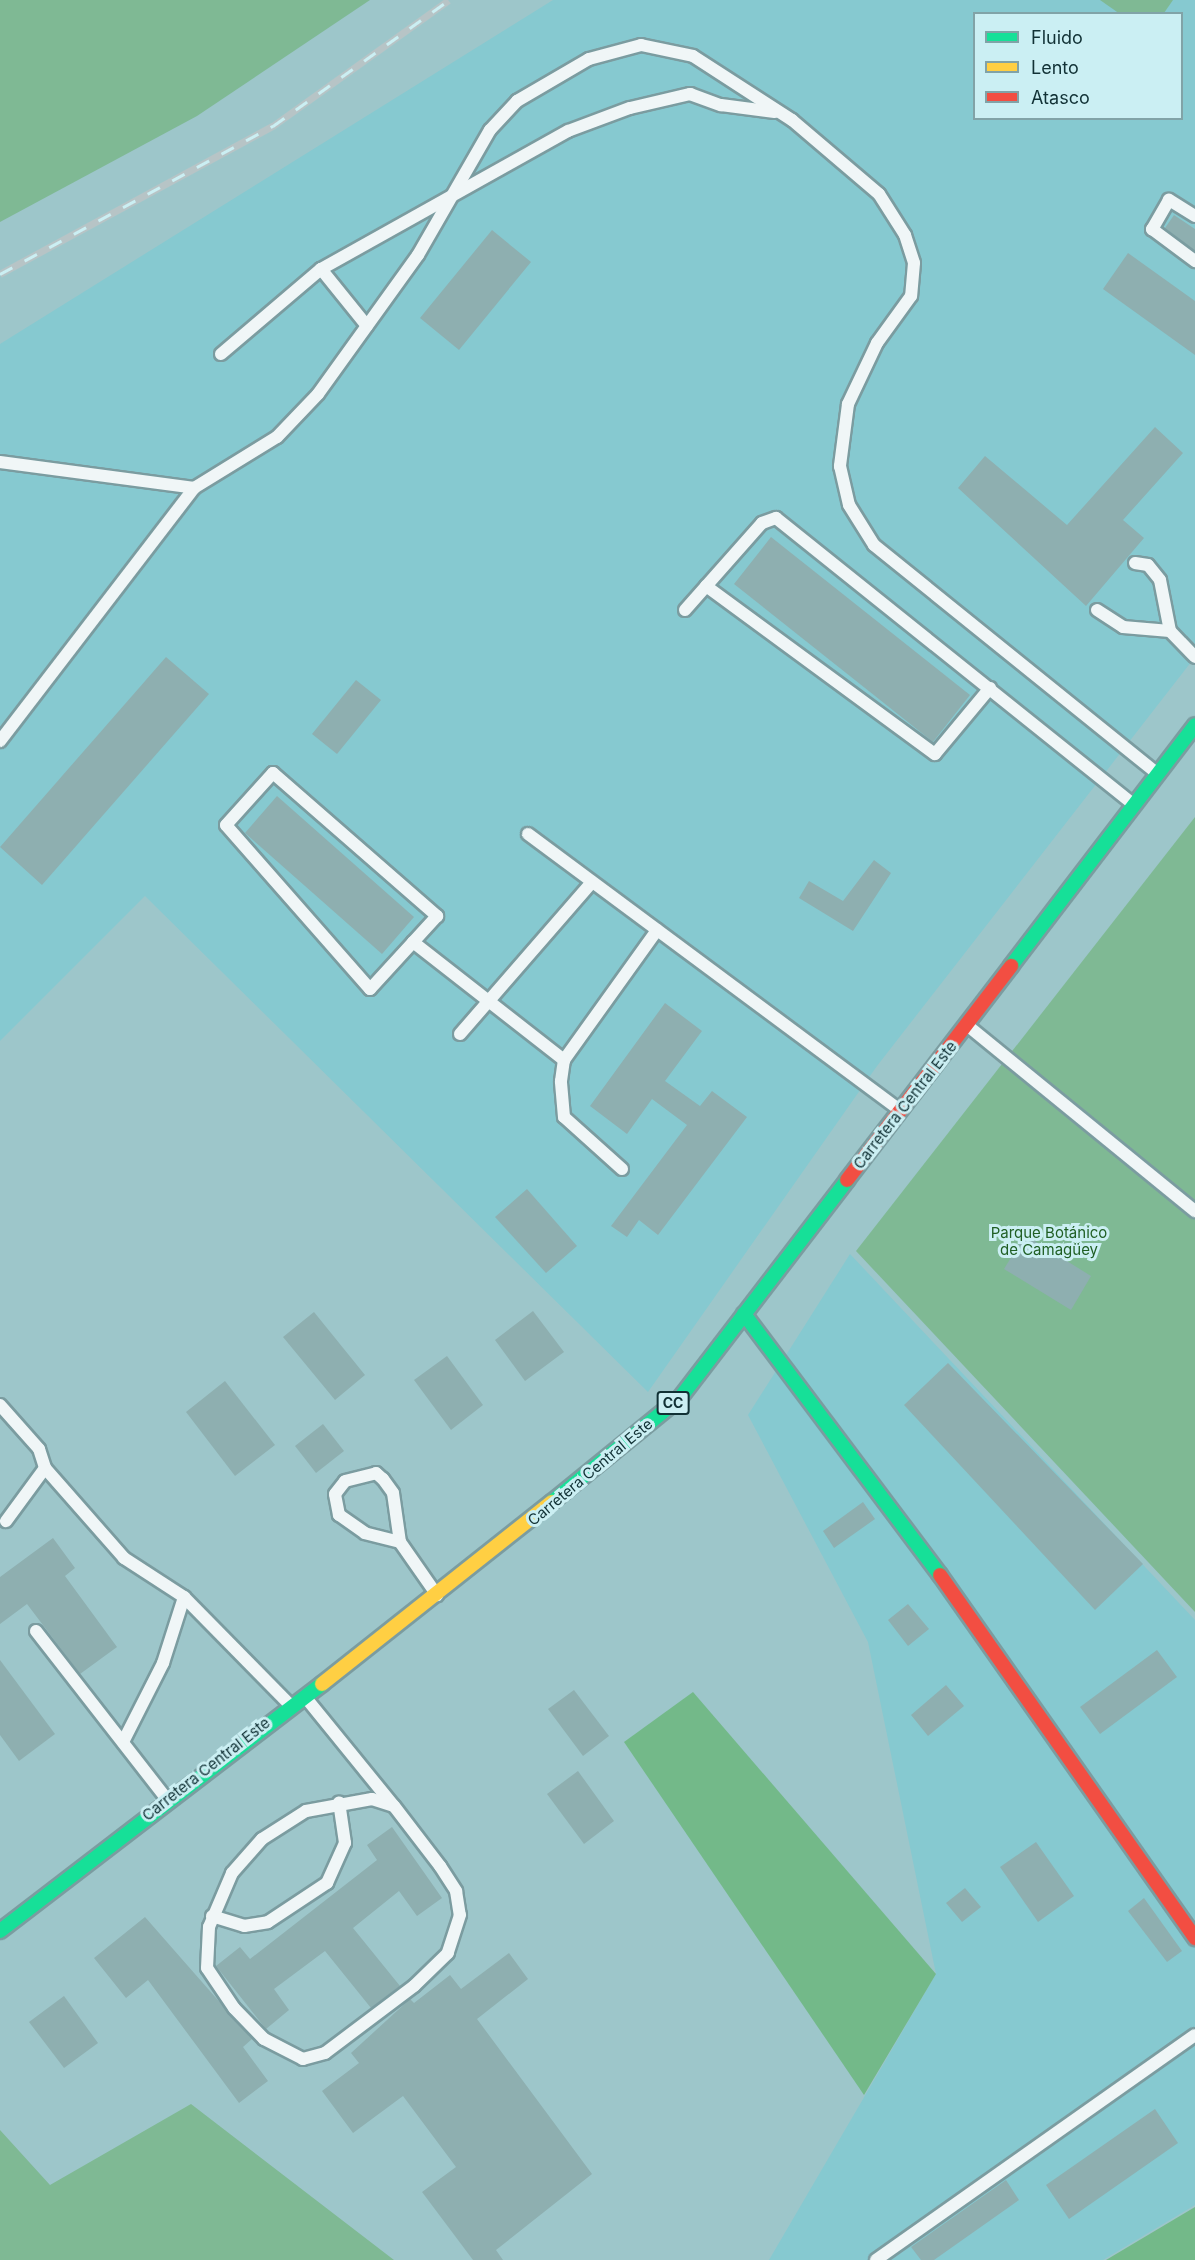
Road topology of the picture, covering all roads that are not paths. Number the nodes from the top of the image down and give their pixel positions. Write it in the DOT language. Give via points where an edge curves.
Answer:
graph roads {
  1 [pos="779,112"];
  2 [pos="453,194"];
  3 [pos="1195,216"];
  4 [pos="1195,261"];
  5 [pos="321,269"];
  6 [pos="367,326"];
  7 [pos="221,354"];
  8 [pos="0,462"];
  9 [pos="194,488"];
  10 [pos="1135,563"];
  11 [pos="706,586"];
  12 [pos="685,610"];
  13 [pos="1097,610"];
  14 [pos="1170,631"];
  15 [pos="1195,657"];
  16 [pos="990,688"];
  17 [pos="1195,725"];
  18 [pos="0,741"];
  19 [pos="1155,772"];
  20 [pos="1132,803"];
  21 [pos="528,834"];
  22 [pos="592,882"];
  23 [pos="657,930"];
  24 [pos="413,942"];
  25 [pos="489,1001"];
  26 [pos="968,1026"];
  27 [pos="460,1035"];
  28 [pos="564,1060"];
  29 [pos="900,1111"];
  30 [pos="622,1169"];
  31 [pos="1195,1211"];
  32 [pos="744,1314"];
  33 [pos="0,1405"];
  34 [pos="45,1468"];
  35 [pos="6,1521"];
  36 [pos="400,1542"];
  37 [pos="437,1596"];
  38 [pos="184,1597"];
  39 [pos="36,1630"];
  40 [pos="303,1695"];
  41 [pos="290,1705"];
  42 [pos="123,1743"];
  43 [pos="167,1799"];
  44 [pos="339,1802"];
  45 [pos="394,1806"];
  46 [pos="212,1916"];
  47 [pos="0,1931"];
  48 [pos="1195,1938"];
  49 [pos="1195,2035"];
  50 [pos="876,2260"];
  1 -- 2 [label="lane" via="721,105 690,94 630,108 568,131"];
  1 -- 2 [label="lane" via="693,56 640,45 589,59 517,101 490,130"];
  1 -- 19 [label="lane" via="879,194 905,235 914,263 911,296 877,342 848,404 840,466 849,506 874,545"];
  2 -- 5 [label="lane"];
  2 -- 6 [label="lane"];
  3 -- 4 [label="lane" via="1169,200 1152,229"];
  5 -- 6 [label="lane"];
  5 -- 7 [label="lane"];
  6 -- 9 [label="lane" via="318,394 278,436"];
  8 -- 9 [label="lane"];
  9 -- 18 [label="lane"];
  10 -- 14 [label="lane" via="1148,565 1160,580"];
  11 -- 12 [label="lane"];
  11 -- 16 [label="lane" via="935,754"];
  11 -- 16 [label="lane" via="762,523 776,518"];
  13 -- 14 [label="lane" via="1123,627"];
  14 -- 15 [label="lane"];
  16 -- 20 [label="lane"];
  17 -- 19 [label="main road, Carretera Central Este / CC"];
  19 -- 20 [label="main road, Carretera Central Este / CC"];
  20 -- 26 [label="main road, Carretera Central Este / CC"];
  21 -- 22 [label="lane"];
  22 -- 23 [label="lane"];
  22 -- 25 [label="lane"];
  23 -- 28 [label="lane"];
  23 -- 29 [label="lane"];
  24 -- 24 [label="lane" via="437,916 273,773 226,825 370,989"];
  24 -- 25 [label="lane"];
  25 -- 27 [label="lane"];
  25 -- 28 [label="lane"];
  26 -- 29 [label="main road, Carretera Central Este / CC"];
  26 -- 31 [label="lane"];
  28 -- 30 [label="lane" via="560,1099 564,1116"];
  29 -- 32 [label="main road, Carretera Central Este / CC"];
  32 -- 37 [label="main road, Carretera Central Este / CC" via="680,1398"];
  32 -- 48 [label="main road" via="919,1545"];
  33 -- 34 [label="lane" via="39,1449"];
  34 -- 35 [label="lane"];
  34 -- 38 [label="lane" via="124,1558"];
  36 -- 36 [label="lane" via="393,1493 383,1479 375,1473 345,1481 335,1494 339,1515 365,1533"];
  36 -- 37 [label="lane"];
  37 -- 40 [label="main road, Carretera Central Este / CC"];
  38 -- 41 [label="lane"];
  38 -- 42 [label="lane" via="163,1663"];
  39 -- 42 [label="lane"];
  40 -- 41 [label="main road, Carretera Central Este / CC"];
  40 -- 45 [label="lane"];
  41 -- 43 [label="main road, Carretera Central Este / CC"];
  42 -- 43 [label="lane"];
  43 -- 47 [label="main road, Carretera Central Este / CC"];
  44 -- 45 [label="lane" via="372,1799"];
  44 -- 46 [label="lane" via="306,1811 262,1839 231,1873"];
  44 -- 46 [label="lane" via="345,1843 327,1883 268,1922 244,1926"];
  45 -- 46 [label="lane" via="456,1890 460,1915 448,1953 325,2054 303,2059 288,2054 234,2008 207,1968"];
  49 -- 50 [label="lane"];
}
